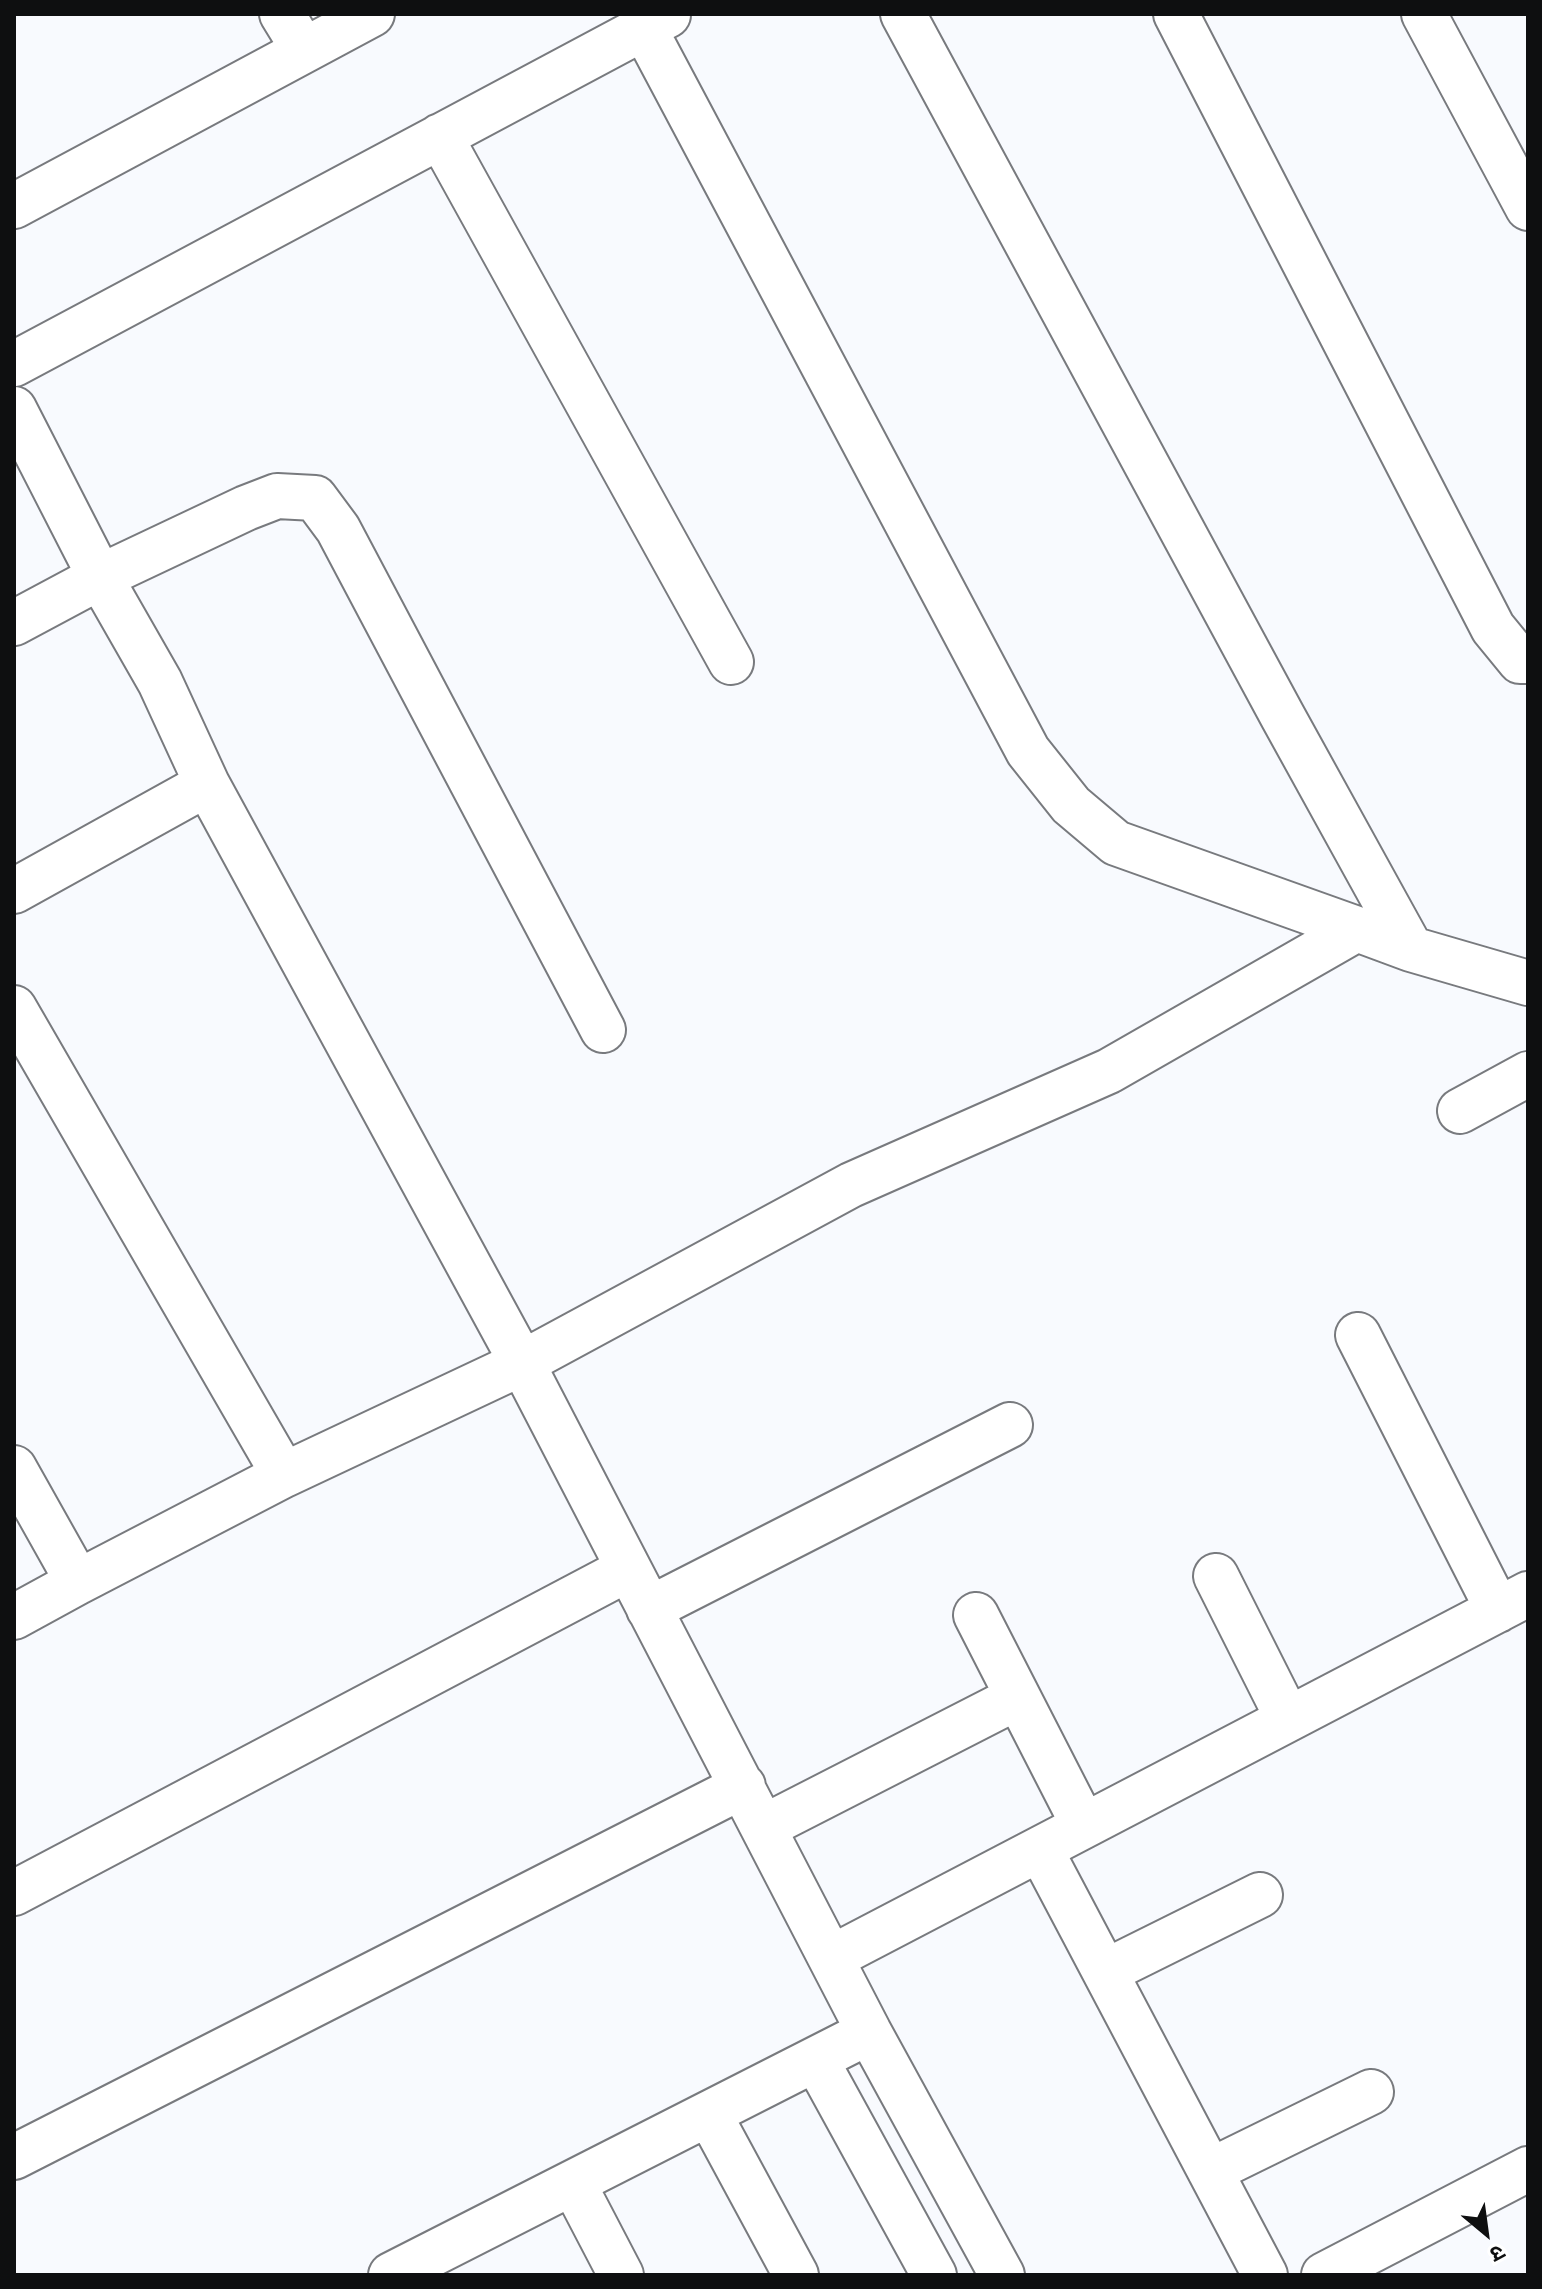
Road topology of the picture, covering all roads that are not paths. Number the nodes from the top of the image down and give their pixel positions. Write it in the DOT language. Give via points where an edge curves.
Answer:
graph roads {
  1 [pos="372,14"];
  2 [pos="903,14"];
  3 [pos="1176,14"];
  4 [pos="1424,14"];
  5 [pos="657,21"];
  6 [pos="293,32"];
  7 [pos="440,136"];
  8 [pos="14,206"];
  9 [pos="1528,208"];
  10 [pos="14,364"];
  11 [pos="14,409"];
  12 [pos="100,577"];
  13 [pos="14,623"];
  14 [pos="1528,661"];
  15 [pos="731,662"];
  16 [pos="207,784"];
  17 [pos="14,891"];
  18 [pos="1357,929"];
  19 [pos="1411,949"];
  20 [pos="1528,983"];
  21 [pos="14,1008"];
  22 [pos="603,1030"];
  23 [pos="1528,1074"];
  24 [pos="1460,1111"];
  25 [pos="1358,1335"];
  26 [pos="522,1363"];
  27 [pos="1010,1425"];
  28 [pos="14,1468"];
  29 [pos="284,1475"];
  30 [pos="628,1569"];
  31 [pos="1216,1576"];
  32 [pos="78,1582"];
  33 [pos="1513,1602"];
  34 [pos="649,1609"];
  35 [pos="976,1615"];
  36 [pos="14,1617"];
  37 [pos="1018,1697"];
  38 [pos="1288,1719"];
  39 [pos="743,1786"];
  40 [pos="1084,1826"];
  41 [pos="764,1827"];
  42 [pos="1040,1849"];
  43 [pos="14,1893"];
  44 [pos="1260,1895"];
  45 [pos="831,1958"];
  46 [pos="1105,1972"];
  47 [pos="869,2032"];
  48 [pos="816,2060"];
  49 [pos="1371,2092"];
  50 [pos="709,2114"];
  51 [pos="14,2157"];
  52 [pos="1528,2169"];
  53 [pos="1210,2171"];
  54 [pos="573,2183"];
  55 [pos="391,2275"];
  56 [pos="621,2275"];
  57 [pos="796,2275"];
  58 [pos="934,2275"];
  59 [pos="1002,2275"];
  60 [pos="1265,2275"];
  61 [pos="1324,2275"];
  1 -- 6 [label="street"];
  2 -- 19 [label="street"];
  3 -- 14 [label="street" via="1493,628 1520,661"];
  4 -- 9 [label="street"];
  5 -- 7 [label="street"];
  5 -- 18 [label="street" via="1028,751 1071,805 1116,843"];
  6 -- 8 [label="street"];
  7 -- 10 [label="street"];
  7 -- 15 [label="street"];
  11 -- 12 [label="street"];
  12 -- 13 [label="street"];
  12 -- 16 [label="street" via="160,682"];
  12 -- 22 [label="street" via="277,496 315,498 338,529"];
  16 -- 17 [label="street"];
  16 -- 26 [label="street"];
  18 -- 19 [label="street"];
  18 -- 26 [label="street" via="1109,1071 851,1185"];
  19 -- 20 [label="street"];
  21 -- 29 [label="street"];
  23 -- 24 [label="street"];
  25 -- 33 [label="street"];
  26 -- 29 [label="street"];
  26 -- 30 [label="street"];
  27 -- 34 [label="street"];
  28 -- 32 [label="street"];
  29 -- 32 [label="street"];
  30 -- 34 [label="street"];
  30 -- 43 [label="street"];
  31 -- 38 [label="street"];
  32 -- 36 [label="street"];
  33 -- 38 [label="street"];
  34 -- 39 [label="street"];
  35 -- 37 [label="street"];
  37 -- 40 [label="street"];
  37 -- 41 [label="street"];
  38 -- 40 [label="street"];
  39 -- 41 [label="street"];
  39 -- 51 [label="street"];
  40 -- 42 [label="street"];
  41 -- 45 [label="street"];
  42 -- 45 [label="street"];
  42 -- 46 [label="street"];
  44 -- 46 [label="street"];
  45 -- 47 [label="street"];
  46 -- 53 [label="street"];
  47 -- 48 [label="street"];
  47 -- 59 [label="street"];
  48 -- 50 [label="street"];
  48 -- 58 [label="street"];
  49 -- 53 [label="street"];
  50 -- 54 [label="street"];
  50 -- 57 [label="street"];
  52 -- 61 [label="street"];
  53 -- 60 [label="street"];
  54 -- 55 [label="street"];
  54 -- 56 [label="street"];
}
